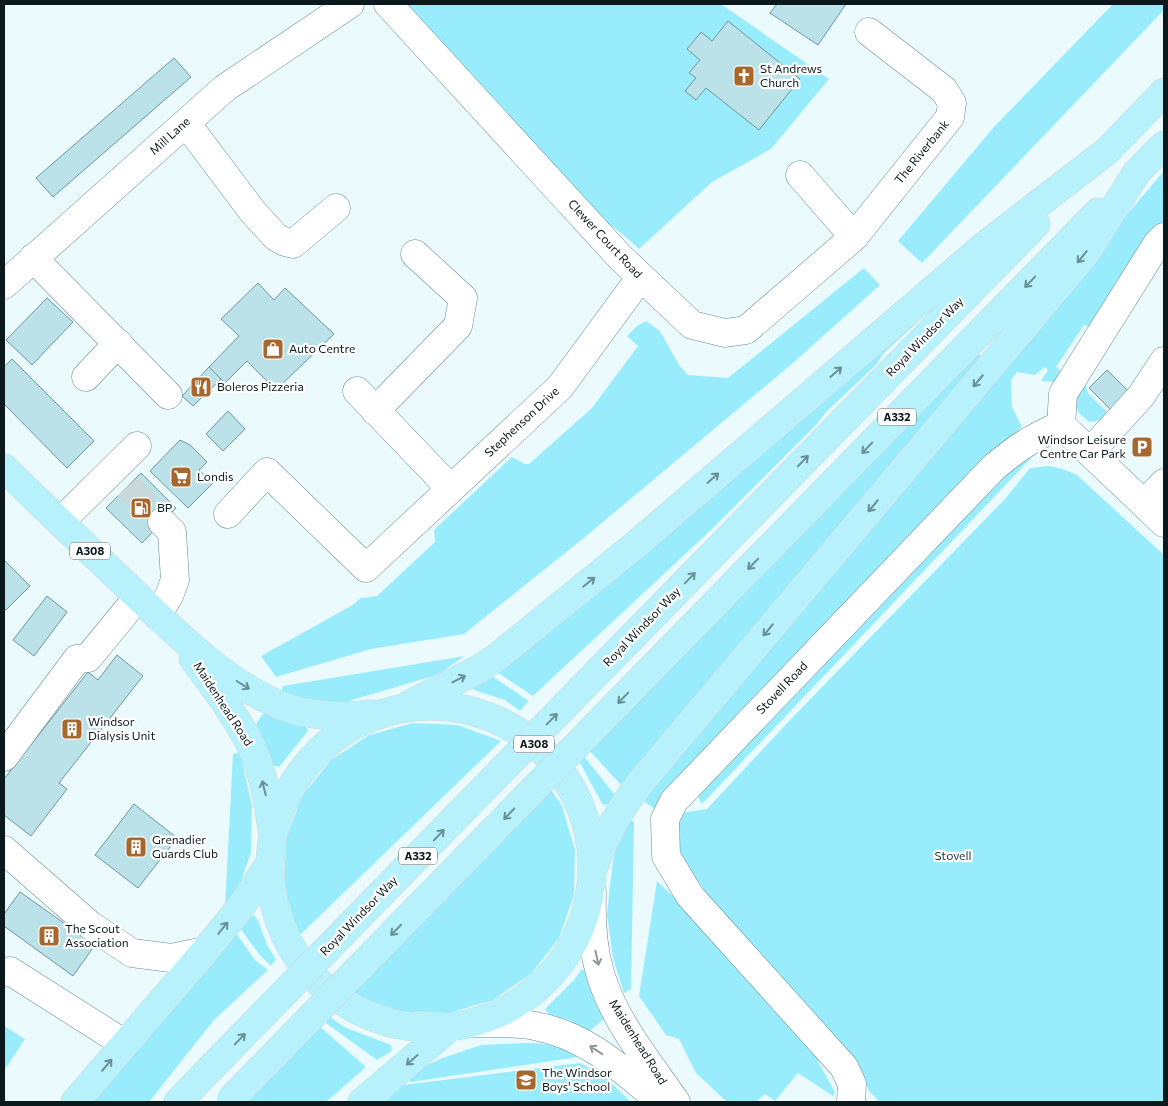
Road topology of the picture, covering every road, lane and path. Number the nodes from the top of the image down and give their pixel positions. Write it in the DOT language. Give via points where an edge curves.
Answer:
graph roads {
  1 [pos="388,4"];
  2 [pos="346,5"];
  3 [pos="869,32"];
  4 [pos="1164,92"];
  5 [pos="186,123"];
  6 [pos="1163,146"];
  7 [pos="1106,151"];
  8 [pos="1137,172"];
  9 [pos="800,175"];
  10 [pos="336,208"];
  11 [pos="854,237"];
  12 [pos="1164,237"];
  13 [pos="415,254"];
  14 [pos="33,258"];
  15 [pos="640,278"];
  16 [pos="4,285"];
  17 [pos="118,343"];
  18 [pos="1164,361"];
  19 [pos="86,377"];
  20 [pos="356,391"];
  21 [pos="168,395"];
  22 [pos="375,411"];
  23 [pos="1061,425"];
  24 [pos="137,446"];
  25 [pos="1090,452"];
  26 [pos="4,468"];
  27 [pos="1164,484"];
  28 [pos="451,489"];
  29 [pos="1144,504"];
  30 [pos="228,514"];
  31 [pos="60,522"];
  32 [pos="162,522"];
  33 [pos="1164,523"];
  34 [pos="148,606"];
  35 [pos="177,634"];
  36 [pos="392,711"];
  37 [pos="4,757"];
  38 [pos="272,836"];
  39 [pos="4,850"];
  40 [pos="270,863"];
  41 [pos="592,881"];
  42 [pos="206,951"];
  43 [pos="4,973"];
  44 [pos="461,1026"];
  45 [pos="125,1044"];
  46 [pos="229,1101"];
  47 [pos="75,1102"];
  48 [pos="178,1102"];
  49 [pos="362,1102"];
  50 [pos="661,1102"];
  51 [pos="676,1102"];
  52 [pos="851,1102"];
  1 -- 15 [label="street, Clewer Court Road"];
  2 -- 5 [label="street, Mill Lane" via="225,88"];
  3 -- 11 [label="street, The Riverbank" via="944,90 952,103 950,117"];
  4 -- 7 [label="main road, A332"];
  5 -- 10 [label="street" via="254,212 284,242 293,244"];
  5 -- 14 [label="street, Mill Lane"];
  6 -- 8 [label="main road, A332"];
  36 -- 7 [label="main road, one-way" via="497,657 634,546 985,245"];
  48 -- 7 [label="main road, Royal Windsor Way / A332, one-way, bridge"];
  8 -- 41 [label="main road, one-way" via="1086,253 640,782 605,836"];
  8 -- 46 [label="main road, A332, one-way, bridge"];
  9 -- 11 [label="street"];
  11 -- 15 [label="street, Clewer Court Road" via="746,330 724,334 692,324"];
  12 -- 23 [label="street" via="1063,394"];
  13 -- 22 [label="street" via="463,298 458,326"];
  14 -- 16 [label="street, Mill Lane"];
  14 -- 17 [label="street"];
  15 -- 28 [label="street, Stephenson Drive" via="560,387"];
  17 -- 19 [label="street"];
  17 -- 21 [label="street"];
  18 -- 25 [label="street" via="1142,396"];
  20 -- 22 [label="street"];
  22 -- 28 [label="street"];
  23 -- 25 [label="street"];
  23 -- 52 [label="street, Stovell Road" via="1033,437 994,466 674,800 665,819 666,856 690,896 844,1067 852,1084"];
  24 -- 31 [label="street" via="120,478"];
  25 -- 29 [label="street"];
  26 -- 31 [label="main road, Maidenhead Road / A308"];
  27 -- 29 [label="street"];
  28 -- 30 [label="street, Stephenson Drive" via="366,568 267,472"];
  29 -- 33 [label="street"];
  31 -- 34 [label="main road, Maidenhead Road / A308"];
  32 -- 34 [label="street" via="172,532 176,580 170,596"];
  34 -- 35 [label="main road, Maidenhead Road / A308"];
  34 -- 37 [label="street" via="88,658 77,659"];
  35 -- 36 [label="main road, Maidenhead Road / A308, one-way" via="238,682 288,708 330,715"];
  38 -- 35 [label="main road, Maidenhead Road / A308, one-way" via="264,788 250,745"];
  36 -- 38 [label="main road, A308" via="347,729 312,759 285,798"];
  36 -- 41 [label="main road, A308" via="439,706 461,708 501,722 530,740 544,752 574,791 589,832"];
  38 -- 40 [label="main road, A308"];
  39 -- 42 [label="street" via="90,926 132,953 171,958"];
  42 -- 40 [label="main road, one-way"];
  40 -- 44 [label="main road, A308" via="272,895 288,941 303,966 327,990 354,1009 396,1025 418,1028"];
  41 -- 44 [label="main road, A308" via="575,942 551,976 516,1005 495,1016"];
  41 -- 51 [label="street, Maidenhead Road, one-way" via="593,933 600,975 628,1031"];
  42 -- 45 [label="main road"];
  43 -- 45 [label="street" via="10,971"];
  44 -- 49 [label="main road, one-way"];
  50 -- 44 [label="street, Maidenhead Road, one-way" via="601,1053 568,1035 513,1023"];
  47 -- 45 [label="main road, one-way"];
}
